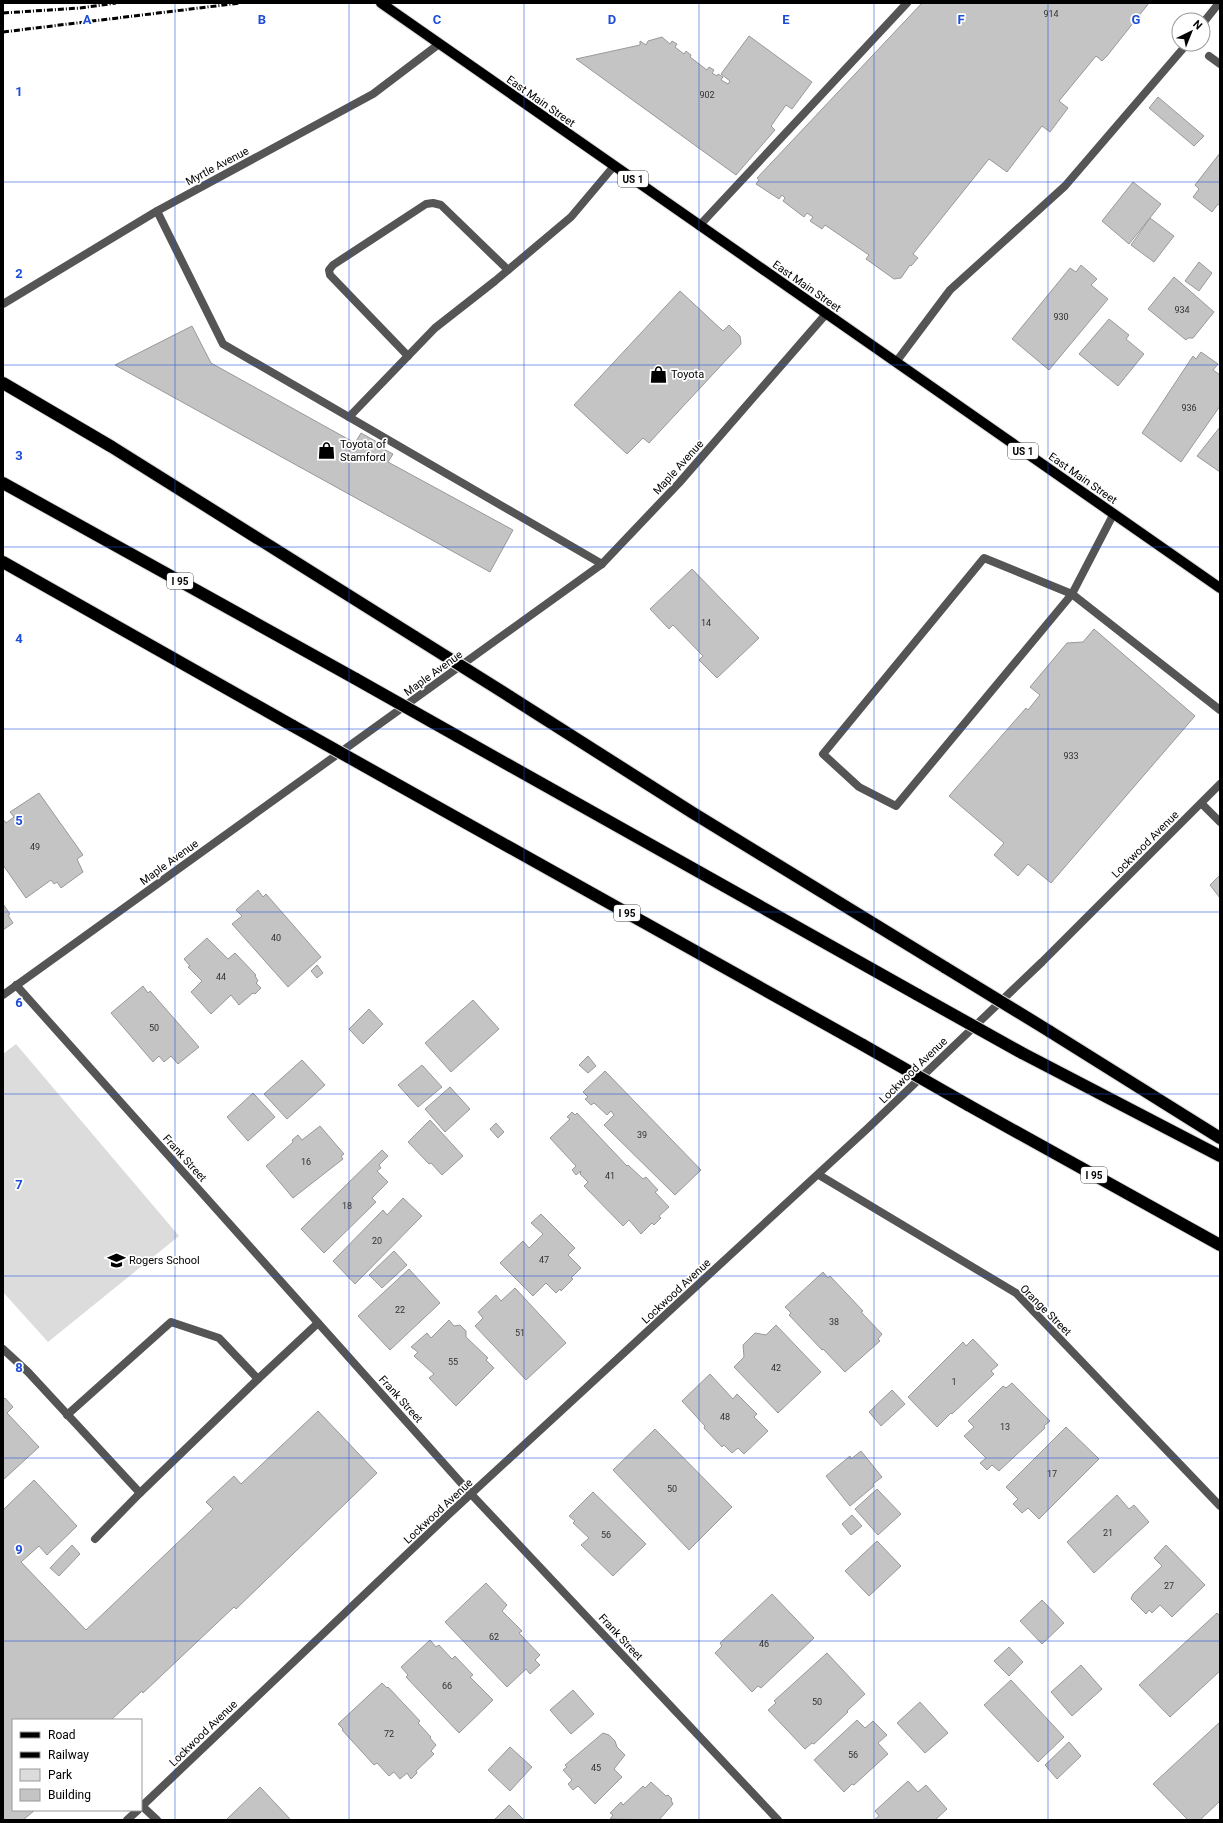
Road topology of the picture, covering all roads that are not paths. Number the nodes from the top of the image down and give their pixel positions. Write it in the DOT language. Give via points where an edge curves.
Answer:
graph roads {
  1 [pos="381,3"];
  2 [pos="907,3"];
  3 [pos="1219,3"];
  4 [pos="1211,13"];
  5 [pos="438,44"];
  6 [pos="1179,52"];
  7 [pos="1209,56"];
  8 [pos="1220,64"];
  9 [pos="614,166"];
  10 [pos="157,211"];
  11 [pos="700,226"];
  12 [pos="508,270"];
  13 [pos="3,304"];
  14 [pos="826,314"];
  15 [pos="408,356"];
  16 [pos="896,362"];
  17 [pos="3,383"];
  18 [pos="349,417"];
  19 [pos="3,483"];
  20 [pos="1113,514"];
  21 [pos="3,562"];
  22 [pos="602,564"];
  23 [pos="1220,588"];
  24 [pos="1072,594"];
  25 [pos="1220,710"];
  26 [pos="1220,784"];
  27 [pos="1202,804"];
  28 [pos="1220,822"];
  29 [pos="16,986"];
  30 [pos="3,995"];
  31 [pos="1220,1138"];
  32 [pos="1220,1156"];
  33 [pos="819,1175"];
  34 [pos="1220,1245"];
  35 [pos="318,1323"];
  36 [pos="3,1349"];
  37 [pos="258,1379"];
  38 [pos="67,1415"];
  39 [pos="140,1493"];
  40 [pos="471,1494"];
  41 [pos="1220,1506"];
  42 [pos="95,1539"];
  43 [pos="142,1806"];
  44 [pos="142,1809"];
  45 [pos="137,1811"];
  46 [pos="127,1820"];
  47 [pos="157,1820"];
  48 [pos="778,1820"];
  1 -- 5 [label="main road, East Main Street / US 1"];
  2 -- 11 [label="street"];
  3 -- 4 [label="street"];
  5 -- 9 [label="main road, East Main Street / US 1"];
  5 -- 10 [label="street, Myrtle Avenue" via="373,94"];
  6 -- 16 [label="street" via="1065,186 950,290"];
  7 -- 8 [label="street"];
  9 -- 11 [label="main road, East Main Street / US 1"];
  9 -- 12 [label="street" via="571,216"];
  10 -- 13 [label="street, Myrtle Avenue"];
  10 -- 18 [label="street" via="223,344"];
  11 -- 14 [label="main road, East Main Street / US 1"];
  12 -- 15 [label="street" via="435,328"];
  12 -- 15 [label="street" via="442,204 433,203 426,204 333,265 329,270 330,275"];
  14 -- 16 [label="main road, East Main Street / US 1"];
  14 -- 22 [label="street, Maple Avenue" via="679,483"];
  15 -- 18 [label="street"];
  16 -- 20 [label="main road, East Main Street / US 1"];
  17 -- 31 [label="highway, bridge" via="112,447 693,813"];
  18 -- 22 [label="street"];
  19 -- 32 [label="highway, I 95, bridge" via="1022,1053"];
  20 -- 23 [label="main road, East Main Street / US 1"];
  20 -- 24 [label="street"];
  21 -- 34 [label="highway, I 95, bridge"];
  22 -- 29 [label="street, Maple Avenue"];
  24 -- 24 [label="street" via="984,558 823,754 859,787 896,806"];
  24 -- 25 [label="street"];
  26 -- 27 [label="street, Lockwood Avenue"];
  27 -- 28 [label="street"];
  27 -- 33 [label="street, Lockwood Avenue" via="1042,962"];
  29 -- 30 [label="street, Maple Avenue"];
  29 -- 35 [label="street, Frank Street"];
  33 -- 40 [label="street, Lockwood Avenue"];
  33 -- 41 [label="street, Orange Street" via="1016,1293"];
  35 -- 37 [label="street"];
  35 -- 40 [label="street, Frank Street"];
  36 -- 38 [label="street"];
  37 -- 38 [label="street" via="219,1338 171,1322"];
  37 -- 39 [label="street"];
  38 -- 39 [label="street"];
  39 -- 42 [label="street"];
  40 -- 43 [label="street, Lockwood Avenue"];
  40 -- 48 [label="street, Frank Street"];
  44 -- 47 [label="street"];
  45 -- 46 [label="street, Lockwood Avenue"];
}
